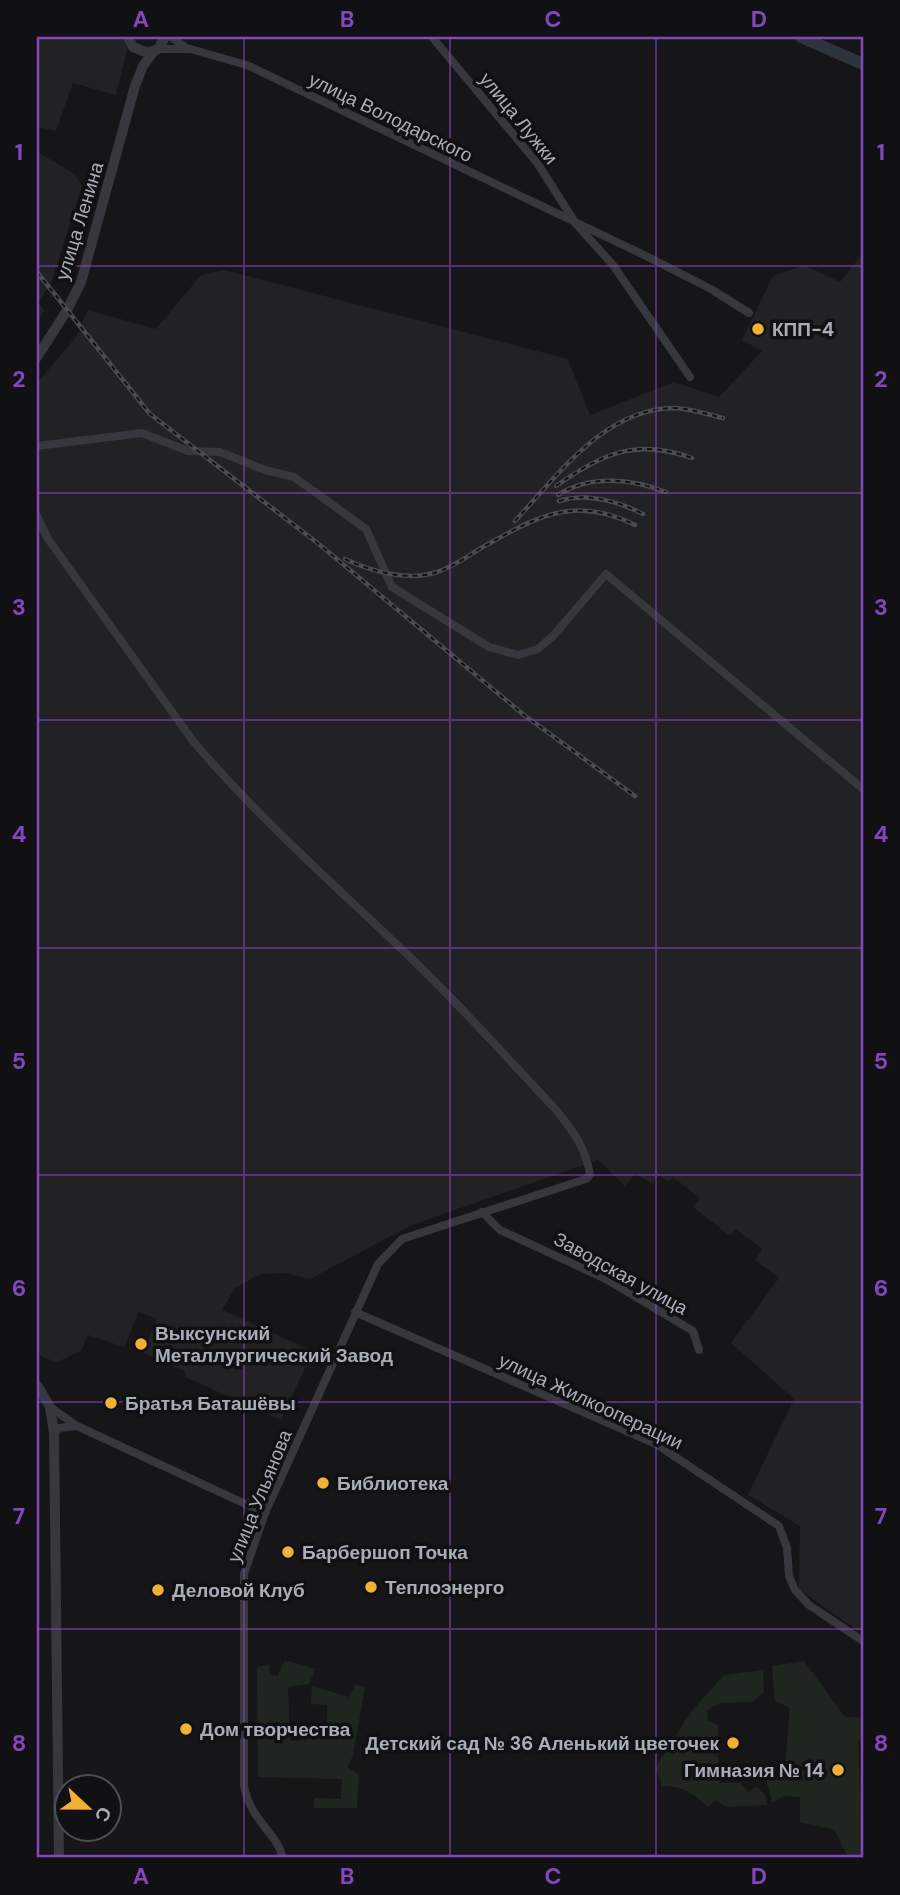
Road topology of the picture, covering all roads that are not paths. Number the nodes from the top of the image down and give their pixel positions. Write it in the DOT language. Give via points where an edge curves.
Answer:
graph roads {
  1 [pos="165,37"];
  2 [pos="171,37"];
  3 [pos="432,37"];
  4 [pos="130,42"];
  5 [pos="190,49"];
  6 [pos="156,50"];
  7 [pos="135,86"];
  8 [pos="576,224"];
  9 [pos="749,313"];
  10 [pos="37,357"];
  11 [pos="690,377"];
  12 [pos="37,446"];
  13 [pos="37,516"];
  14 [pos="863,789"];
  15 [pos="482,1212"];
  16 [pos="355,1312"];
  17 [pos="699,1350"];
  18 [pos="37,1385"];
  19 [pos="50,1407"];
  20 [pos="78,1426"];
  21 [pos="54,1433"];
  22 [pos="265,1513"];
  23 [pos="863,1641"];
  24 [pos="59,1858"];
  25 [pos="283,1858"];
  1 -- 6 [label="street"];
  2 -- 5 [label="street"];
  3 -- 8 [label="street, улица Лужки" via="538,164"];
  4 -- 6 [label="street" via="143,52"];
  4 -- 7 [label="street" via="136,61"];
  5 -- 6 [label="street"];
  5 -- 8 [label="street, улица Володарского" via="247,65"];
  6 -- 7 [label="street"];
  7 -- 10 [label="street, улица Ленина" via="86,268 66,312"];
  8 -- 9 [label="street, улица Володарского" via="711,289"];
  8 -- 11 [label="street" via="613,265"];
  12 -- 14 [label="street" via="142,433 188,451 220,452 294,477 366,529 392,587 489,648 518,655 538,649 554,635 606,574"];
  13 -- 15 [label="street, улица Ульянова" via="48,539 192,741 226,780 416,962 575,1132 588,1163 586,1179"];
  15 -- 16 [label="street, улица Ульянова" via="402,1239 378,1264"];
  15 -- 17 [label="street, Заводская улица" via="500,1230 584,1267 693,1331"];
  16 -- 22 [label="street, улица Ульянова"];
  16 -- 23 [label="street, улица Жилкооперации" via="656,1444 680,1459 779,1526 795,1590 809,1605"];
  18 -- 19 [label="street"];
  19 -- 20 [label="street"];
  19 -- 21 [label="street"];
  20 -- 21 [label="street"];
  20 -- 22 [label="street"];
  21 -- 24 [label="street"];
  22 -- 25 [label="street, улица Ульянова" via="243,1585 244,1786 250,1810 277,1843"];
}
